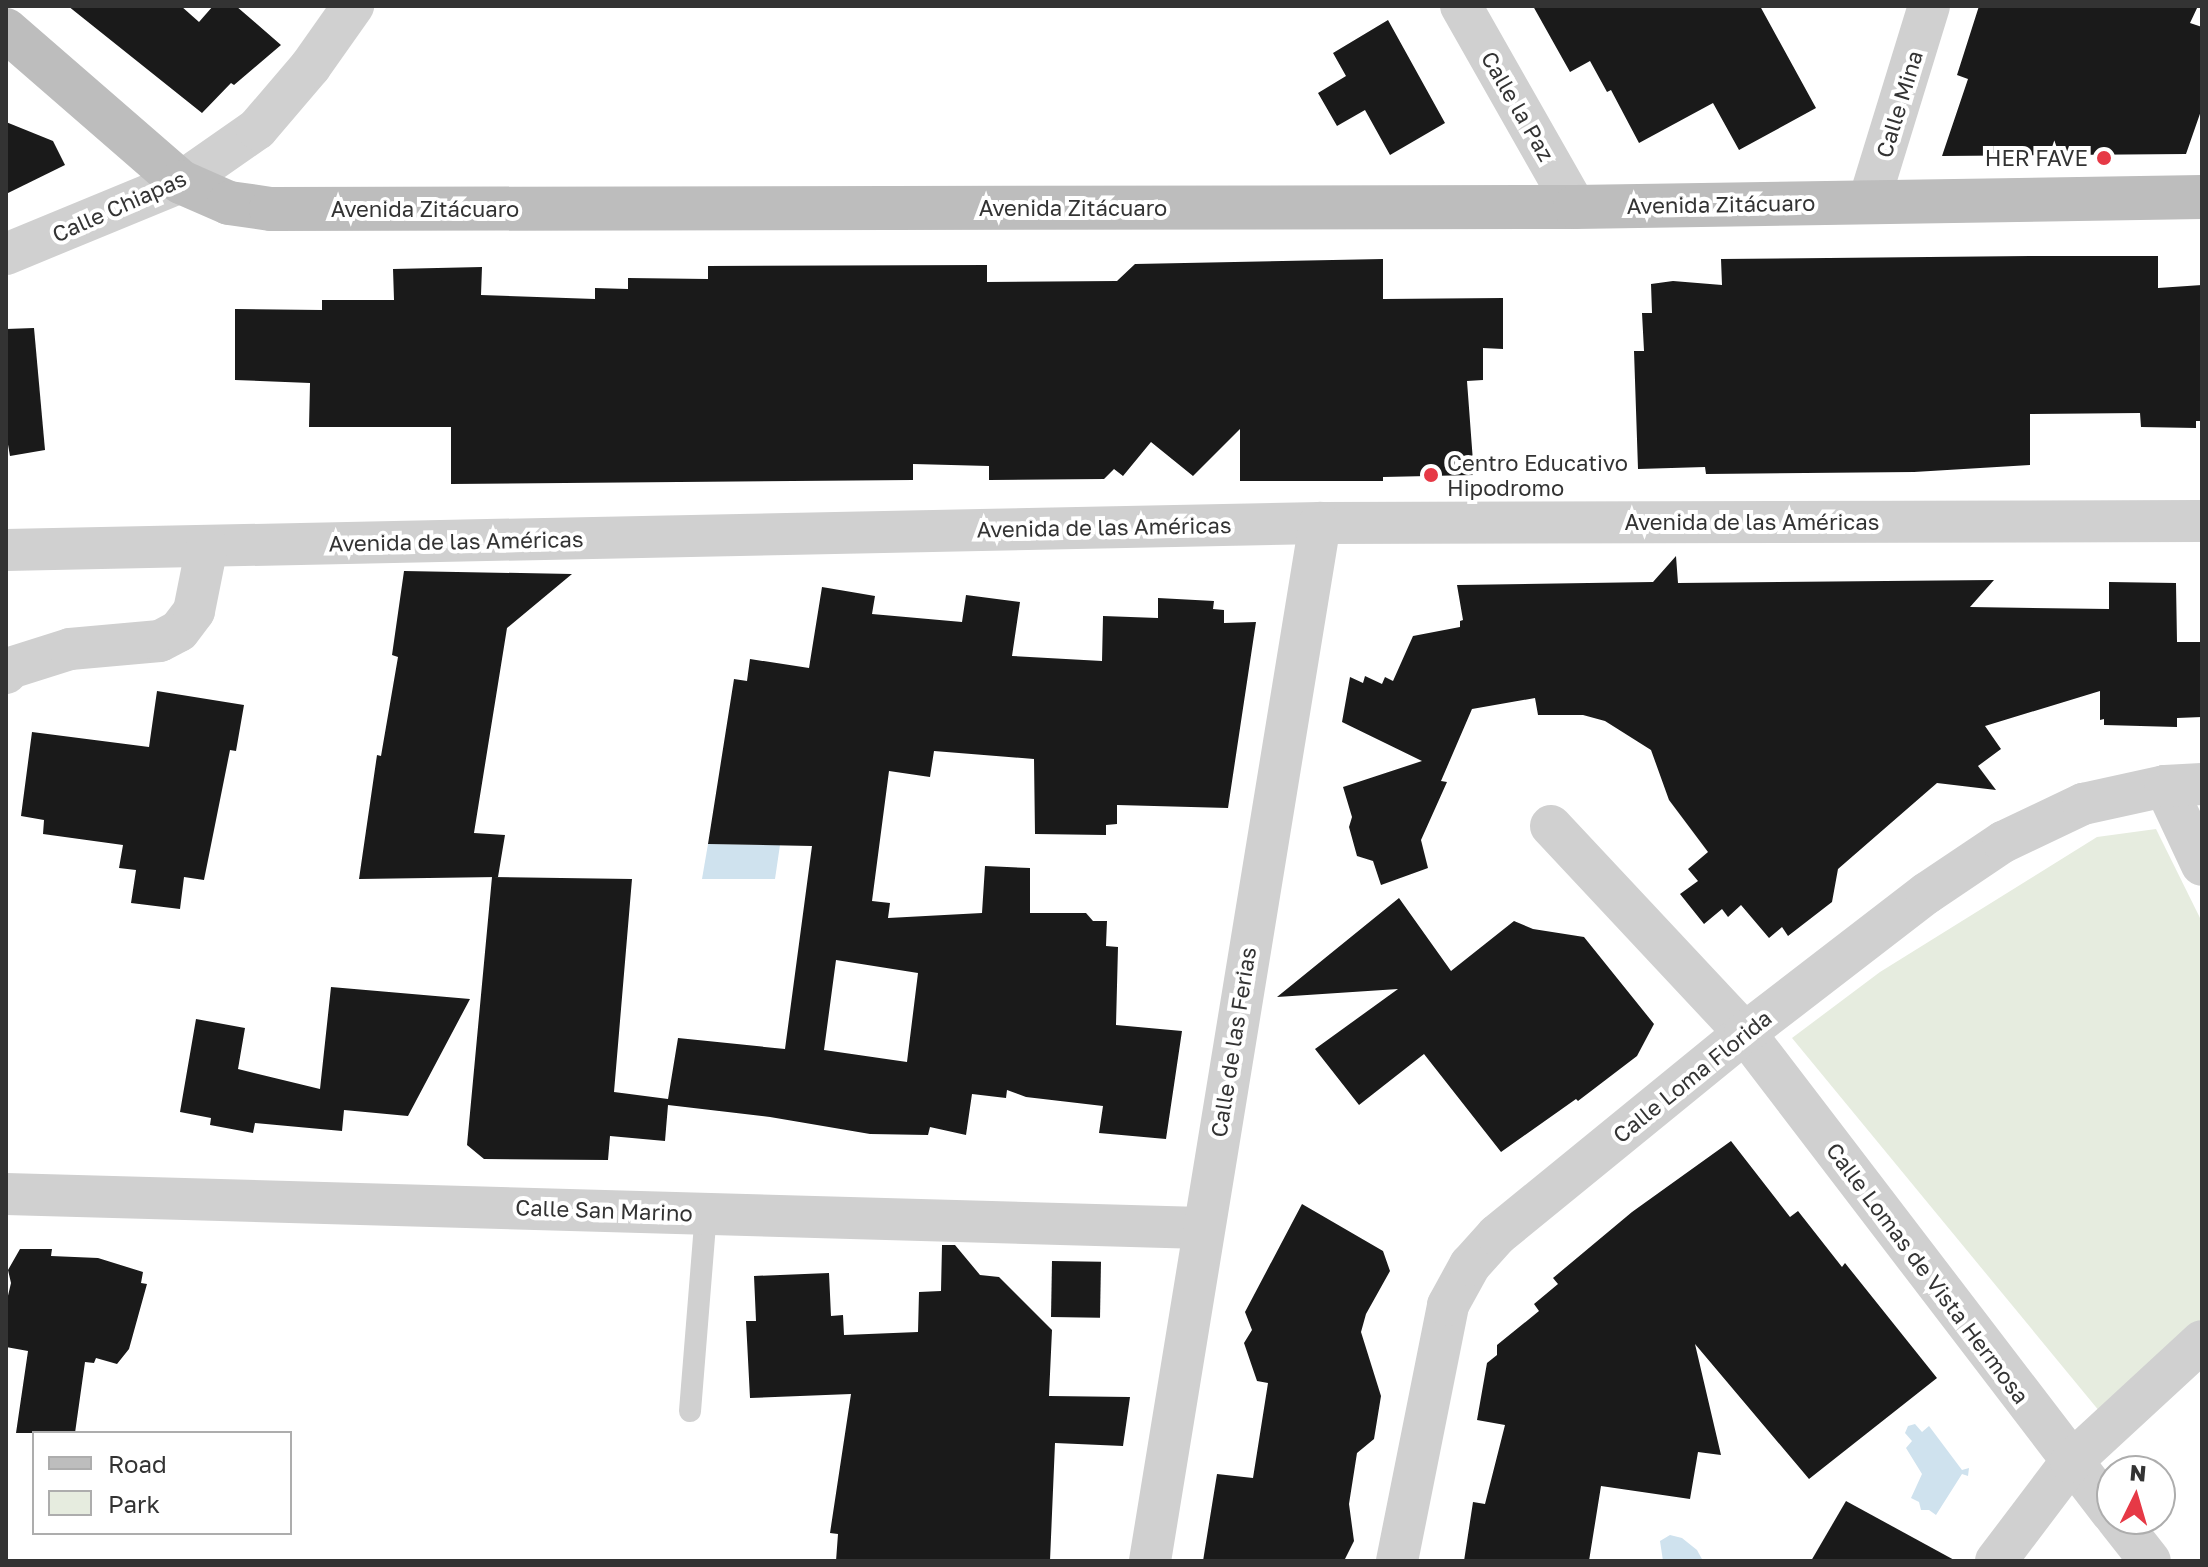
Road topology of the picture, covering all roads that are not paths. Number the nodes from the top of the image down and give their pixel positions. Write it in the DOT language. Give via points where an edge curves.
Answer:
graph roads {
  1 [pos="353,6"];
  2 [pos="1461,6"];
  3 [pos="1929,6"];
  4 [pos="6,30"];
  5 [pos="181,182"];
  6 [pos="2202,197"];
  7 [pos="1869,201"];
  8 [pos="1575,207"];
  9 [pos="6,254"];
  10 [pos="2202,521"];
  11 [pos="1320,523"];
  12 [pos="207,546"];
  13 [pos="6,550"];
  14 [pos="6,673"];
  15 [pos="2183,785"];
  16 [pos="1551,826"];
  17 [pos="2202,865"];
  18 [pos="1745,1033"];
  19 [pos="6,1194"];
  20 [pos="706,1213"];
  21 [pos="1202,1228"];
  22 [pos="2202,1341"];
  23 [pos="690,1411"];
  24 [pos="2071,1462"];
  25 [pos="2096,1493"];
  26 [pos="2130,1535"];
  27 [pos="1150,1561"];
  28 [pos="1397,1561"];
  29 [pos="1996,1561"];
  30 [pos="2150,1561"];
  1 -- 5 [label="street, Calle Chiapas" via="257,129"];
  2 -- 8 [label="street, Calle la Paz"];
  3 -- 7 [label="street, Calle Mina"];
  4 -- 5 [label="street, Avenida Zitácuaro"];
  5 -- 8 [label="street, Avenida Zitácuaro" via="229,203 271,209"];
  5 -- 9 [label="street, Calle Chiapas"];
  6 -- 7 [label="street, Avenida Zitácuaro"];
  7 -- 8 [label="street, Avenida Zitácuaro"];
  10 -- 11 [label="street, Avenida de las Américas"];
  11 -- 12 [label="street, Avenida de las Américas"];
  11 -- 21 [label="street, Calle de las Ferias"];
  12 -- 13 [label="street, Avenida de las Américas"];
  12 -- 14 [label="street" via="194,611 179,631 160,641 70,649"];
  15 -- 17 [label="street"];
  15 -- 18 [label="street, Calle Loma Florida" via="2083,804 2003,842 1927,893"];
  16 -- 18 [label="street, Calle Lomas de Vista Hermosa"];
  18 -- 24 [label="street, Calle Lomas de Vista Hermosa"];
  18 -- 28 [label="street, Calle Loma Florida" via="1497,1235 1470,1265 1448,1305"];
  19 -- 20 [label="street, Calle San Marino"];
  20 -- 21 [label="street, Calle San Marino"];
  20 -- 23 [label="lane"];
  21 -- 27 [label="street, Calle de las Ferias"];
  22 -- 24 [label="street"];
  24 -- 25 [label="street, Calle Lomas de Vista Hermosa"];
  24 -- 29 [label="street"];
  26 -- 30 [label="street"];
}
